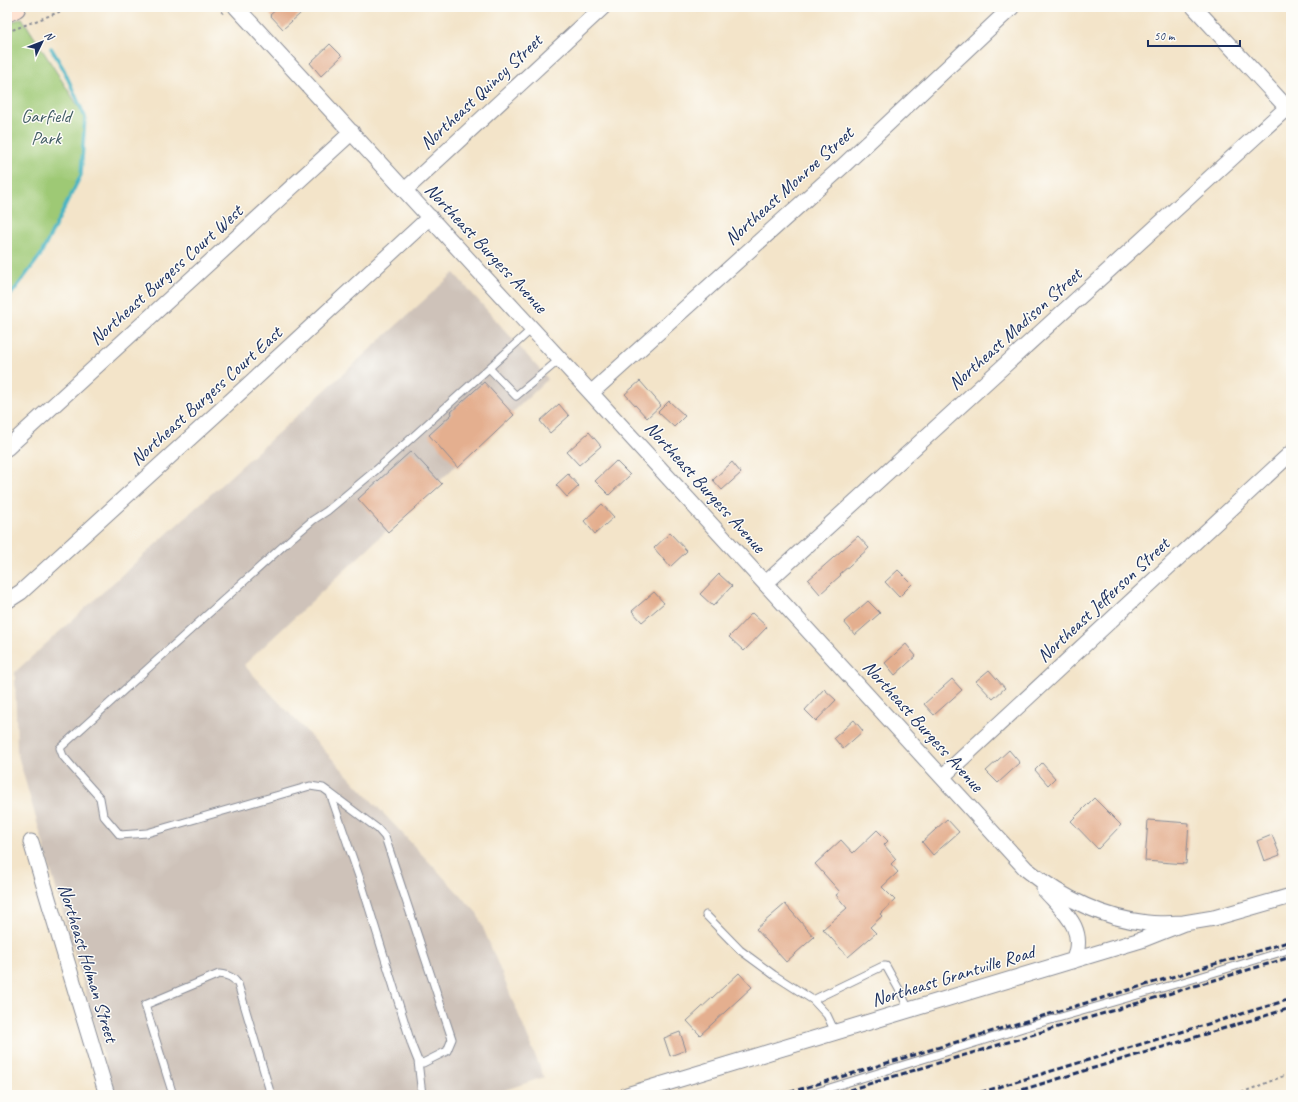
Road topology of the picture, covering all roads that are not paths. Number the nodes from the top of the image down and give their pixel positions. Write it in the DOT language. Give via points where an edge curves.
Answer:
graph roads {
  1 [pos="15,7"];
  2 [pos="236,7"];
  3 [pos="603,7"];
  4 [pos="1012,7"];
  5 [pos="1194,7"];
  6 [pos="7,11"];
  7 [pos="1290,108"];
  8 [pos="352,132"];
  9 [pos="405,190"];
  10 [pos="430,217"];
  11 [pos="532,328"];
  12 [pos="560,358"];
  13 [pos="489,368"];
  14 [pos="591,392"];
  15 [pos="7,448"];
  16 [pos="1291,453"];
  17 [pos="766,583"];
  18 [pos="7,600"];
  19 [pos="942,777"];
  20 [pos="330,793"];
  21 [pos="31,842"];
  22 [pos="1026,869"];
  23 [pos="1291,896"];
  24 [pos="706,915"];
  25 [pos="1184,923"];
  26 [pos="1291,949"];
  27 [pos="1073,961"];
  28 [pos="814,1000"];
  29 [pos="909,1010"];
  30 [pos="835,1032"];
  31 [pos="418,1061"];
  32 [pos="107,1095"];
  33 [pos="173,1095"];
  34 [pos="272,1095"];
  35 [pos="422,1095"];
  36 [pos="627,1095"];
  37 [pos="807,1095"];
  1 -- 6 [label="main road"];
  2 -- 8 [label="street, Northeast Burgess Avenue"];
  3 -- 9 [label="street, Northeast Quincy Street"];
  4 -- 14 [label="street, Northeast Monroe Street" via="848,160"];
  5 -- 7 [label="street"];
  7 -- 17 [label="street, Northeast Madison Street"];
  8 -- 9 [label="street, Northeast Burgess Avenue"];
  8 -- 15 [label="street, Northeast Burgess Court West"];
  9 -- 10 [label="street, Northeast Burgess Avenue"];
  10 -- 11 [label="street, Northeast Burgess Avenue"];
  10 -- 18 [label="street, Northeast Burgess Court East" via="21,592"];
  11 -- 12 [label="street, Northeast Burgess Avenue"];
  11 -- 13 [label="lane"];
  12 -- 13 [label="lane" via="516,396"];
  12 -- 14 [label="street, Northeast Burgess Avenue"];
  13 -- 20 [label="lane" via="376,470 327,511 312,520 60,748 74,769 100,798 103,815 120,835 148,833 310,786 323,788"];
  14 -- 17 [label="street, Northeast Burgess Avenue"];
  16 -- 19 [label="street, Northeast Jefferson Street"];
  17 -- 19 [label="street, Northeast Burgess Avenue"];
  19 -- 22 [label="street, Northeast Burgess Avenue"];
  20 -- 31 [label="lane"];
  20 -- 31 [label="lane" via="385,837 436,989 452,1039 447,1051 423,1063"];
  21 -- 32 [label="street, Northeast Holman Street"];
  22 -- 25 [label="street, Northeast Burgess Avenue" via="1060,893 1097,911 1148,924"];
  22 -- 27 [label="street" via="1072,921 1078,938"];
  23 -- 25 [label="street, Northeast Grantville Road" via="1214,918"];
  24 -- 28 [label="lane" via="740,950"];
  25 -- 27 [label="street, Northeast Grantville Road" via="1141,940"];
  26 -- 37 [label="lane"];
  27 -- 29 [label="street, Northeast Grantville Road"];
  28 -- 29 [label="lane" via="886,966"];
  28 -- 30 [label="lane" via="827,1015"];
  29 -- 30 [label="street, Northeast Grantville Road"];
  30 -- 36 [label="street, Northeast Grantville Road"];
  31 -- 35 [label="lane"];
  33 -- 34 [label="lane" via="145,1005 219,974 227,975 238,984"];
}
